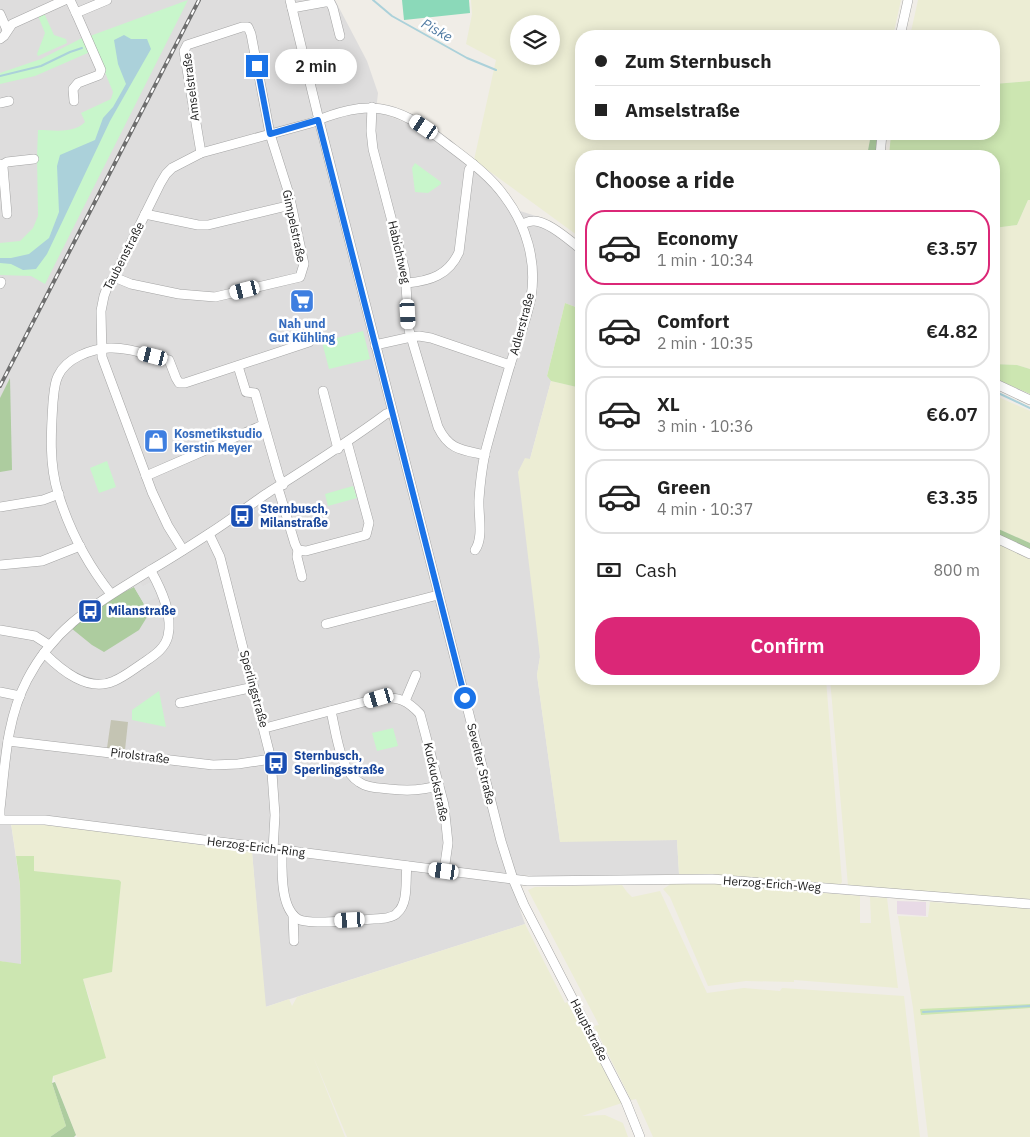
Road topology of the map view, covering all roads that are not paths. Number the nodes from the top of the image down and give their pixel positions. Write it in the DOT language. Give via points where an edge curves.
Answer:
graph roads {
  1 [pos="65,0"];
  2 [pos="70,0"];
  3 [pos="107,0"];
  4 [pos="908,0"];
  5 [pos="291,4"];
  6 [pos="76,13"];
  7 [pos="0,14"];
  8 [pos="7,30"];
  9 [pos="901,30"];
  10 [pos="340,36"];
  11 [pos="0,39"];
  12 [pos="74,101"];
  13 [pos="372,107"];
  14 [pos="318,120"];
  15 [pos="270,134"];
  16 [pos="201,153"];
  17 [pos="34,159"];
  18 [pos="1,164"];
  19 [pos="472,164"];
  20 [pos="291,205"];
  21 [pos="7,214"];
  22 [pos="145,214"];
  23 [pos="522,224"];
  24 [pos="575,245"];
  25 [pos="114,276"];
  26 [pos="407,283"];
  27 [pos="313,332"];
  28 [pos="411,337"];
  29 [pos="376,345"];
  30 [pos="101,350"];
  31 [pos="510,365"];
  32 [pos="238,366"];
  33 [pos="1000,386"];
  34 [pos="323,391"];
  35 [pos="1030,400"];
  36 [pos="392,412"];
  37 [pos="263,425"];
  38 [pos="347,442"];
  39 [pos="338,449"];
  40 [pos="485,455"];
  41 [pos="146,476"];
  42 [pos="280,486"];
  43 [pos="59,494"];
  44 [pos="0,507"];
  45 [pos="209,534"];
  46 [pos="1000,540"];
  47 [pos="80,546"];
  48 [pos="182,550"];
  49 [pos="298,550"];
  50 [pos="475,550"];
  51 [pos="1030,554"];
  52 [pos="0,565"];
  53 [pos="150,571"];
  54 [pos="302,577"];
  55 [pos="111,594"];
  56 [pos="438,595"];
  57 [pos="326,624"];
  58 [pos="0,630"];
  59 [pos="47,649"];
  60 [pos="416,675"];
  61 [pos="254,687"];
  62 [pos="0,692"];
  63 [pos="20,696"];
  64 [pos="405,701"];
  65 [pos="180,702"];
  66 [pos="331,711"];
  67 [pos="265,728"];
  68 [pos="8,741"];
  69 [pos="3,756"];
  70 [pos="271,760"];
  71 [pos="439,785"];
  72 [pos="0,820"];
  73 [pos="278,850"];
  74 [pos="407,866"];
  75 [pos="444,871"];
  76 [pos="513,879"];
  77 [pos="1030,904"];
  78 [pos="293,915"];
  79 [pos="534,925"];
  80 [pos="294,941"];
  81 [pos="640,1137"];
  1 -- 8 [label="street" via="12,24"];
  2 -- 6 [label="street"];
  3 -- 6 [label="street"];
  4 -- 9 [label="street"];
  5 -- 10 [label="street, Sevelter Straße" via="330,2"];
  5 -- 14 [label="street, Sevelter Straße"];
  6 -- 12 [label="street" via="100,70 99,75 78,83 73,89"];
  7 -- 8 [label="street"];
  8 -- 11 [label="street"];
  13 -- 14 [label="street, Adlerstraße"];
  13 -- 19 [label="street, Adlerstraße" via="411,118"];
  13 -- 26 [label="street, Habichtweg" via="373,149"];
  14 -- 15 [label="street, Taubenstraße"];
  14 -- 29 [label="street, Sevelter Straße"];
  15 -- 16 [label="street, Taubenstraße"];
  15 -- 16 [label="street, Amselstraße" via="250,30 242,27 187,45 184,51"];
  15 -- 20 [label="street, Gimpelstraße"];
  16 -- 22 [label="street, Taubenstraße" via="166,174"];
  17 -- 18 [label="street"];
  18 -- 21 [label="street"];
  19 -- 23 [label="street, Adlerstraße" via="505,196"];
  19 -- 26 [label="street" via="455,261 434,277"];
  20 -- 22 [label="street" via="208,225"];
  20 -- 25 [label="street, Gimpelstraße" via="304,264 300,277 215,296 179,294 131,284"];
  22 -- 25 [label="street, Taubenstraße"];
  23 -- 24 [label="street" via="540,222"];
  23 -- 31 [label="street, Adlerstraße" via="532,262 532,286 528,310"];
  25 -- 30 [label="street, Taubenstraße" via="104,296 100,321"];
  26 -- 28 [label="street, Habichtweg"];
  27 -- 32 [label="street" via="309,342"];
  28 -- 29 [label="street"];
  28 -- 31 [label="street" via="431,338"];
  28 -- 40 [label="street, Habichtweg" via="443,437 457,449"];
  29 -- 36 [label="street, Sevelter Straße"];
  30 -- 32 [label="street" via="122,349 169,360 179,383"];
  30 -- 41 [label="street, Taubenstraße"];
  30 -- 43 [label="street" via="68,363 58,375 52,415 52,457"];
  31 -- 40 [label="street, Adlerstraße"];
  32 -- 37 [label="street" via="246,392 255,393"];
  33 -- 35 [label="street"];
  34 -- 39 [label="street"];
  36 -- 38 [label="street"];
  36 -- 56 [label="street, Sevelter Straße"];
  37 -- 41 [label="street"];
  37 -- 42 [label="street"];
  38 -- 39 [label="street"];
  38 -- 49 [label="street" via="369,523 366,535 306,551"];
  39 -- 42 [label="street"];
  40 -- 50 [label="street, Adlerstraße" via="479,499 479,544"];
  41 -- 48 [label="street, Taubenstraße"];
  42 -- 45 [label="street"];
  42 -- 49 [label="street"];
  43 -- 44 [label="street" via="26,504"];
  43 -- 47 [label="street"];
  45 -- 48 [label="street"];
  45 -- 61 [label="street, Sperlingstraße" via="220,557"];
  46 -- 51 [label="street"];
  47 -- 52 [label="street" via="42,561"];
  47 -- 55 [label="street"];
  48 -- 53 [label="street"];
  49 -- 54 [label="street"];
  53 -- 55 [label="street"];
  53 -- 59 [label="street" via="164,601 169,624 168,637 152,657 112,682 93,684 80,680 55,664"];
  55 -- 59 [label="street" via="78,617"];
  56 -- 57 [label="street"];
  56 -- 76 [label="street, Sevelter Straße"];
  58 -- 59 [label="street" via="35,636 43,640"];
  59 -- 63 [label="street"];
  60 -- 64 [label="street"];
  61 -- 65 [label="street"];
  61 -- 67 [label="street, Sperlingstraße"];
  62 -- 63 [label="street"];
  63 -- 68 [label="street"];
  64 -- 66 [label="street" via="379,698"];
  64 -- 71 [label="street, Kuckuckstraße" via="420,714"];
  66 -- 67 [label="street"];
  66 -- 71 [label="street" via="345,767 359,783 404,790"];
  67 -- 70 [label="street, Sperlingstraße"];
  68 -- 69 [label="street"];
  68 -- 70 [label="street, Pirolstraße" via="213,765"];
  69 -- 72 [label="street"];
  70 -- 73 [label="street, Sperlingstraße"];
  71 -- 75 [label="street, Kuckuckstraße" via="448,843"];
  72 -- 73 [label="street, Herzog-Erich-Ring" via="45,820"];
  73 -- 74 [label="street, Herzog-Erich-Ring"];
  73 -- 78 [label="street, Sperlingstraße" via="283,889"];
  74 -- 75 [label="street, Herzog-Erich-Ring"];
  74 -- 78 [label="street" via="402,907 396,914 386,918 314,922 300,921"];
  75 -- 76 [label="street, Herzog-Erich-Ring"];
  76 -- 77 [label="street, Herzog-Erich-Weg" via="712,879"];
  76 -- 79 [label="street, Sevelter Straße"];
  78 -- 80 [label="street, Sperlingstraße"];
  79 -- 81 [label="street, Hauptstraße" via="626,1102"];
}
